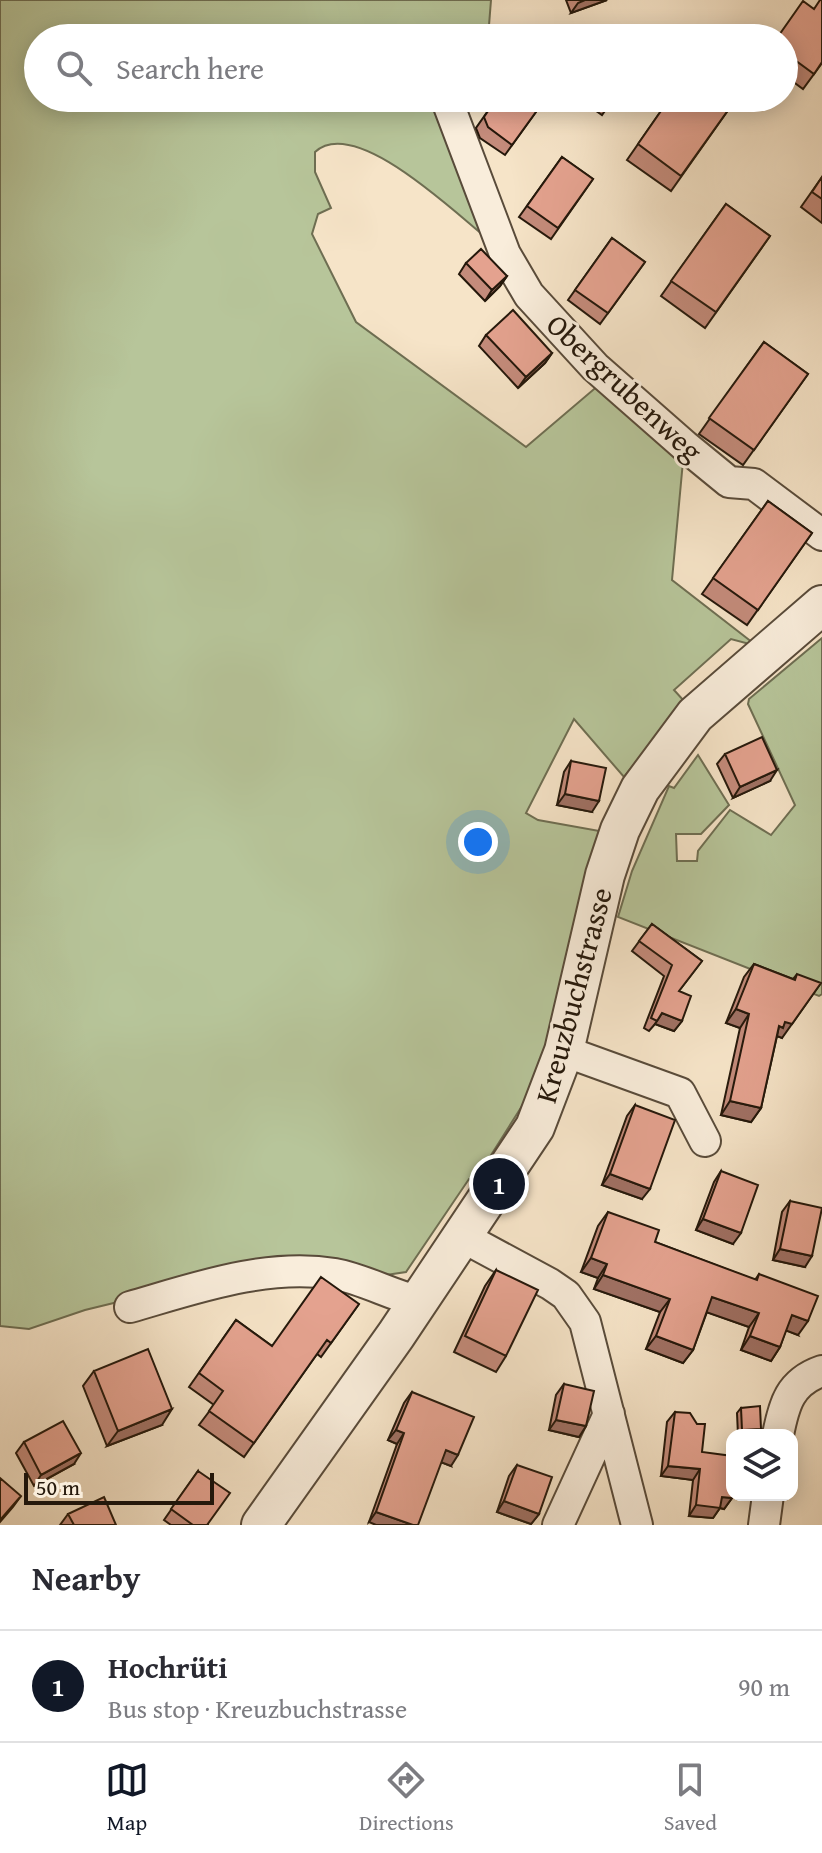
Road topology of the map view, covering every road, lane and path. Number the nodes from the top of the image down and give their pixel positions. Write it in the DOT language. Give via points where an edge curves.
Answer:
graph roads {
  1 [pos="451,112"];
  2 [pos="822,535"];
  3 [pos="822,605"];
  4 [pos="564,1051"];
  5 [pos="705,1141"];
  6 [pos="461,1236"];
  7 [pos="417,1301"];
  8 [pos="130,1307"];
  9 [pos="822,1371"];
  10 [pos="609,1414"];
  11 [pos="780,1429"];
  12 [pos="767,1501"];
  13 [pos="261,1525"];
  14 [pos="558,1525"];
  15 [pos="637,1525"];
  16 [pos="764,1525"];
  1 -- 2 [label="street, Obergrubenweg" via="505,254 529,295 595,367 685,446 729,482 754,484"];
  3 -- 4 [label="street, Kreuzbuchstrasse" via="695,715 640,789 605,875"];
  4 -- 5 [label="street" via="680,1093"];
  4 -- 6 [label="street, Kreuzbuchstrasse" via="535,1127"];
  6 -- 7 [label="street, Kreuzbuchstrasse"];
  6 -- 10 [label="street" via="566,1295 585,1322"];
  7 -- 8 [label="street" via="339,1275 292,1269 216,1282"];
  7 -- 13 [label="street, Kreuzbuchstrasse"];
  9 -- 11 [label="street" via="805,1377 791,1391"];
  10 -- 14 [label="street"];
  10 -- 15 [label="street"];
  12 -- 16 [label="street"];
}
